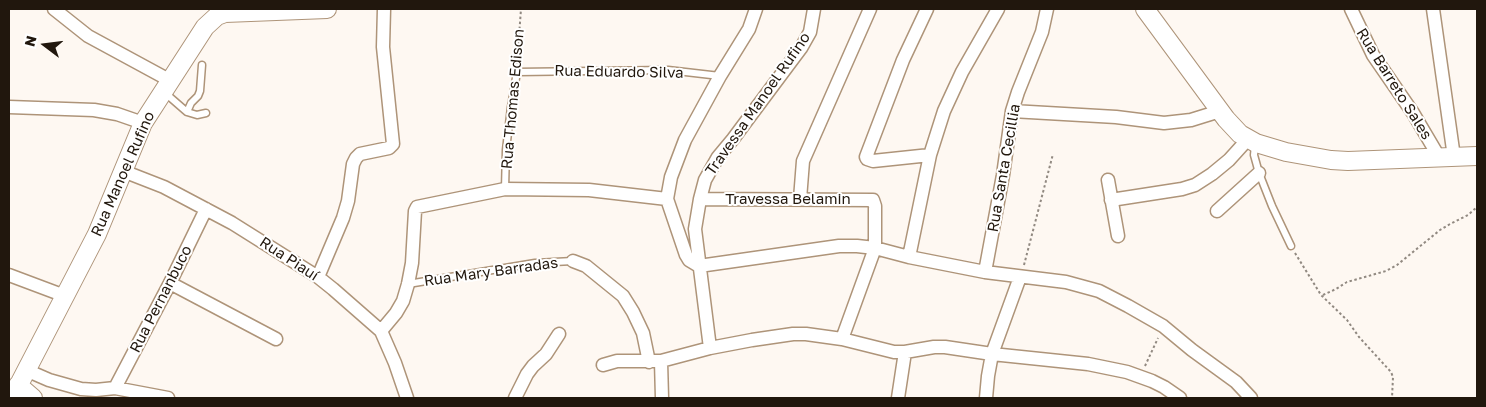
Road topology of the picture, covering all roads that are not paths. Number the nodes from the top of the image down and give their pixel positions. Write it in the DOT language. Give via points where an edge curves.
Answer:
graph roads {
  1 [pos="54,9"];
  2 [pos="327,9"];
  3 [pos="384,9"];
  4 [pos="756,9"];
  5 [pos="814,9"];
  6 [pos="870,9"];
  7 [pos="927,9"];
  8 [pos="998,9"];
  9 [pos="1047,9"];
  10 [pos="1145,9"];
  11 [pos="1351,9"];
  12 [pos="1433,9"];
  13 [pos="214,12"];
  14 [pos="202,65"];
  15 [pos="517,72"];
  16 [pos="720,76"];
  17 [pos="167,86"];
  18 [pos="9,108"];
  19 [pos="1012,111"];
  20 [pos="1220,111"];
  21 [pos="187,112"];
  22 [pos="206,113"];
  23 [pos="143,123"];
  24 [pos="1252,141"];
  25 [pos="930,155"];
  26 [pos="1477,156"];
  27 [pos="1447,157"];
  28 [pos="123,171"];
  29 [pos="1259,173"];
  30 [pos="1108,180"];
  31 [pos="505,189"];
  32 [pos="667,199"];
  33 [pos="700,199"];
  34 [pos="800,199"];
  35 [pos="1111,200"];
  36 [pos="206,209"];
  37 [pos="1217,212"];
  38 [pos="1118,236"];
  39 [pos="1290,246"];
  40 [pos="875,248"];
  41 [pos="909,257"];
  42 [pos="573,260"];
  43 [pos="699,266"];
  44 [pos="985,272"];
  45 [pos="9,275"];
  46 [pos="318,277"];
  47 [pos="1020,277"];
  48 [pos="170,283"];
  49 [pos="408,284"];
  50 [pos="65,296"];
  51 [pos="381,331"];
  52 [pos="558,334"];
  53 [pos="276,339"];
  54 [pos="842,339"];
  55 [pos="710,348"];
  56 [pos="905,352"];
  57 [pos="992,354"];
  58 [pos="655,362"];
  59 [pos="603,365"];
  60 [pos="17,386"];
  61 [pos="115,388"];
  62 [pos="34,398"];
  63 [pos="168,398"];
  64 [pos="407,398"];
  65 [pos="515,398"];
  66 [pos="662,398"];
  67 [pos="898,398"];
  68 [pos="986,398"];
  69 [pos="1180,398"];
  70 [pos="1251,398"];
  1 -- 17 [label="street" via="88,36"];
  2 -- 13 [label="main road, Rua Manoel Rufino"];
  3 -- 46 [label="street" via="383,47 393,144 356,158 343,218"];
  4 -- 16 [label="street"];
  5 -- 33 [label="street, Travessa Manoel Rufino" via="810,32 801,48 718,157 705,180"];
  6 -- 34 [label="street" via="803,161"];
  7 -- 25 [label="street" via="903,60 866,157 873,161"];
  8 -- 25 [label="street" via="949,97"];
  9 -- 19 [label="street, Rua Santa Cecillia" via="1042,32"];
  10 -- 20 [label="main road"];
  11 -- 27 [label="street, Rua Barreto Sales" via="1373,55"];
  12 -- 27 [label="street"];
  13 -- 17 [label="main road, Rua Manoel Rufino"];
  14 -- 21 [label="lane" via="200,91"];
  15 -- 16 [label="lane, Rua Eduardo Silva" via="668,70"];
  15 -- 31 [label="lane, Rua Thomas Edison" via="506,150"];
  16 -- 32 [label="street" via="685,140 671,177"];
  17 -- 21 [label="lane"];
  17 -- 23 [label="main road, Rua Manoel Rufino"];
  18 -- 23 [label="street" via="94,110"];
  19 -- 20 [label="street" via="1116,117 1164,124"];
  19 -- 44 [label="street, Rua Santa Cecillia"];
  20 -- 24 [label="main road" via="1233,127"];
  21 -- 22 [label="lane"];
  23 -- 28 [label="main road, Rua Manoel Rufino"];
  24 -- 27 [label="main road" via="1286,152 1331,160"];
  24 -- 29 [label="lane"];
  24 -- 35 [label="street" via="1195,185"];
  25 -- 41 [label="street"];
  26 -- 27 [label="main road"];
  28 -- 36 [label="street, Rua Piauí" via="164,187"];
  28 -- 50 [label="main road, Rua Manoel Rufino" via="97,234"];
  29 -- 37 [label="street"];
  29 -- 39 [label="lane"];
  30 -- 35 [label="street"];
  31 -- 32 [label="street" via="589,190"];
  31 -- 49 [label="street" via="417,208"];
  32 -- 43 [label="street" via="686,254"];
  33 -- 34 [label="street, Travessa Belamin"];
  33 -- 43 [label="street, Travessa Manoel Rufino" via="695,229"];
  34 -- 40 [label="street, Travessa Belamin" via="870,199 874,202"];
  35 -- 38 [label="street"];
  36 -- 46 [label="street, Rua Piauí"];
  36 -- 48 [label="street, Rua Pernanbuco"];
  40 -- 41 [label="street"];
  40 -- 43 [label="street" via="839,246"];
  40 -- 54 [label="street"];
  41 -- 44 [label="street"];
  42 -- 49 [label="lane, Rua Mary Barradas" via="535,263"];
  42 -- 58 [label="street" via="586,266 623,296"];
  43 -- 55 [label="street, Travessa Manoel Rufino"];
  44 -- 47 [label="street"];
  45 -- 50 [label="street"];
  46 -- 51 [label="street, Rua Piauí"];
  47 -- 57 [label="street"];
  47 -- 70 [label="street" via="1066,282 1099,291 1163,326 1236,382"];
  48 -- 53 [label="street"];
  48 -- 61 [label="street, Rua Pernanbuco"];
  49 -- 51 [label="street" via="403,301"];
  50 -- 60 [label="main road, Rua Manoel Rufino"];
  51 -- 64 [label="street, Rua Piauí"];
  52 -- 65 [label="street" via="546,354 527,374"];
  54 -- 55 [label="street" via="793,334"];
  54 -- 56 [label="street" via="882,350"];
  55 -- 58 [label="street"];
  56 -- 57 [label="street" via="939,347"];
  56 -- 67 [label="street"];
  57 -- 68 [label="street"];
  57 -- 69 [label="street" via="1109,368 1164,387"];
  58 -- 59 [label="street" via="616,361"];
  58 -- 66 [label="street"];
  60 -- 61 [label="street" via="49,380 81,389"];
  60 -- 62 [label="main road"];
  61 -- 63 [label="street"];
}
